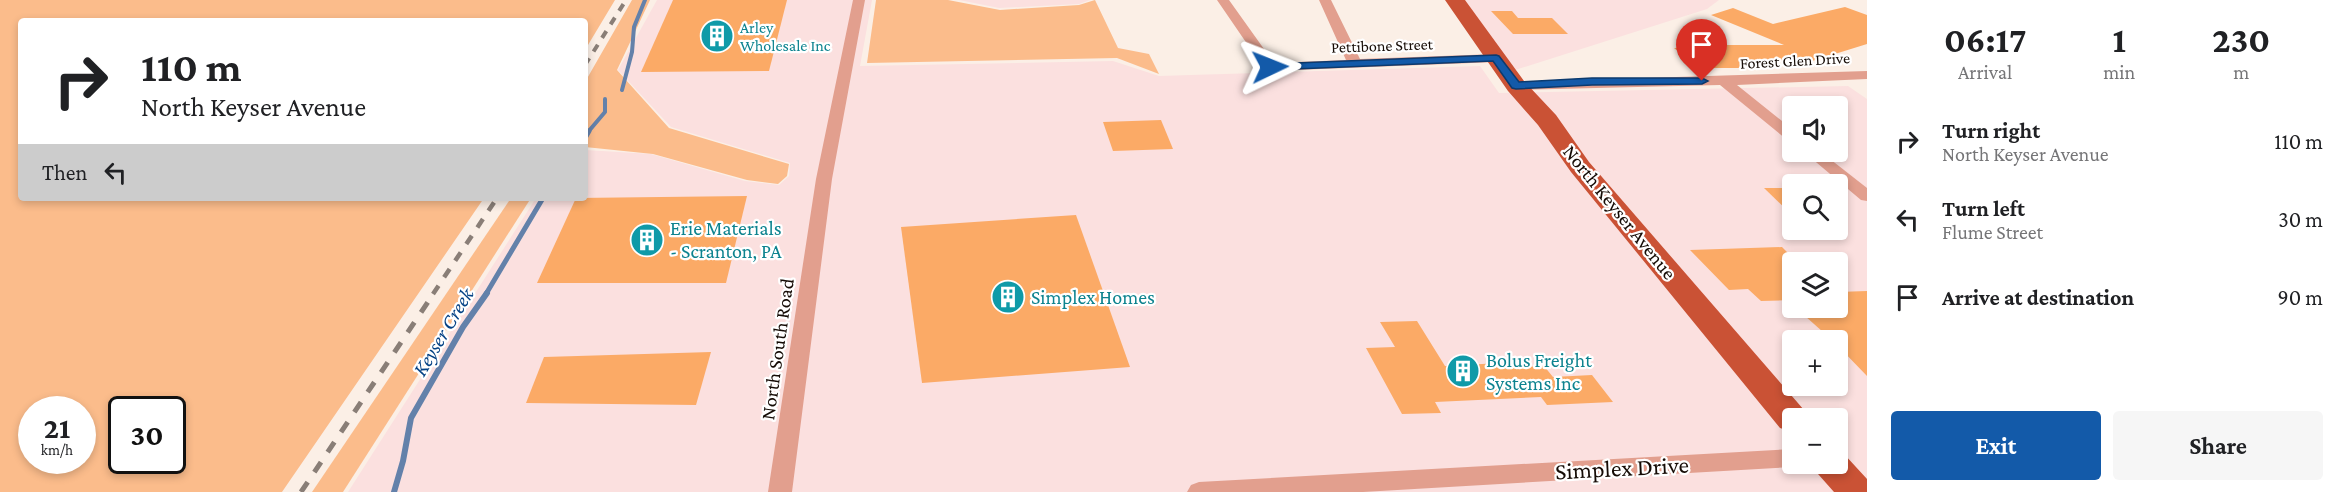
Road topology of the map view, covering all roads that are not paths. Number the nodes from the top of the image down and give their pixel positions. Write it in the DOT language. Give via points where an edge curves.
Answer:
graph roads {
  1 [pos="859,0"];
  2 [pos="1223,0"];
  3 [pos="1326,0"];
  4 [pos="1455,0"];
  5 [pos="1496,58"];
  6 [pos="1355,64"];
  7 [pos="1867,75"];
  8 [pos="1724,81"];
  9 [pos="1516,86"];
  10 [pos="1782,128"];
  11 [pos="1824,162"];
  12 [pos="1867,196"];
  13 [pos="1783,408"];
  14 [pos="1782,459"];
  15 [pos="1840,474"];
  16 [pos="780,492"];
  17 [pos="1199,492"];
  18 [pos="1856,492"];
  1 -- 16 [label="street, North South Road" via="824,179"];
  2 -- 6 [label="street, Pettibone Street" via="1270,67"];
  3 -- 6 [label="street"];
  4 -- 5 [label="main road, North Keyser Avenue"];
  5 -- 6 [label="street, Pettibone Street"];
  5 -- 9 [label="main road, North Keyser Avenue"];
  7 -- 8 [label="street, Forest Glen Drive"];
  8 -- 9 [label="street, Forest Glen Drive"];
  8 -- 10 [label="street"];
  9 -- 13 [label="main road, North Keyser Avenue"];
  11 -- 12 [label="street"];
  14 -- 17 [label="street, Simplex Drive"];
  15 -- 18 [label="main road"];
}
